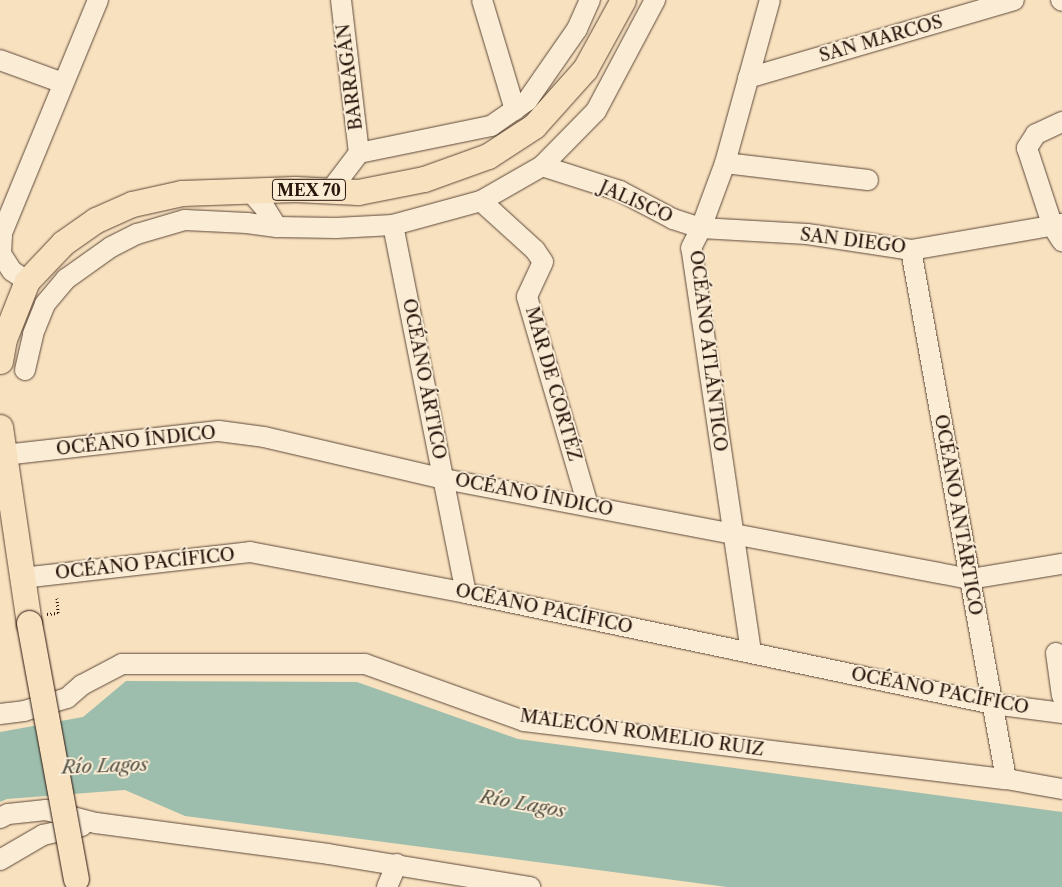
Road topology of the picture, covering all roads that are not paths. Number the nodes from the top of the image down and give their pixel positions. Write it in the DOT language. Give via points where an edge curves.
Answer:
graph roads {
  1 [pos="98,0"];
  2 [pos="341,0"];
  3 [pos="482,0"];
  4 [pos="590,0"];
  5 [pos="624,0"];
  6 [pos="646,0"];
  7 [pos="655,0"];
  8 [pos="770,0"];
  9 [pos="1014,0"];
  10 [pos="606,31"];
  11 [pos="0,60"];
  12 [pos="748,78"];
  13 [pos="63,84"];
  14 [pos="515,110"];
  15 [pos="1062,122"];
  16 [pos="359,153"];
  17 [pos="725,163"];
  18 [pos="542,166"];
  19 [pos="868,180"];
  20 [pos="330,191"];
  21 [pos="250,192"];
  22 [pos="481,201"];
  23 [pos="393,225"];
  24 [pos="277,227"];
  25 [pos="701,228"];
  26 [pos="1059,231"];
  27 [pos="910,250"];
  28 [pos="27,281"];
  29 [pos="0,361"];
  30 [pos="25,370"];
  31 [pos="1,436"];
  32 [pos="444,479"];
  33 [pos="588,505"];
  34 [pos="734,535"];
  35 [pos="1062,564"];
  36 [pos="22,578"];
  37 [pos="970,579"];
  38 [pos="466,593"];
  39 [pos="751,652"];
  40 [pos="1056,653"];
  41 [pos="1062,696"];
  42 [pos="993,704"];
  43 [pos="1062,713"];
  44 [pos="0,714"];
  45 [pos="1006,779"];
  46 [pos="1062,789"];
  47 [pos="0,818"];
  48 [pos="96,823"];
  49 [pos="0,860"];
  50 [pos="397,864"];
  51 [pos="77,883"];
  52 [pos="388,887"];
  53 [pos="530,887"];
  1 -- 13 [label="street"];
  2 -- 16 [label="street, BARRAGÁN"];
  3 -- 14 [label="street"];
  4 -- 14 [label="street" via="577,29 527,101"];
  5 -- 10 [label="main road, MEX 70"];
  6 -- 10 [label="street"];
  7 -- 18 [label="street" via="596,111"];
  8 -- 12 [label="street, OCÉANO ATLÁNTICO"];
  9 -- 12 [label="street, SAN MARCOS"];
  10 -- 20 [label="main road, MEX 70" via="585,69 534,126 488,156 424,179 358,192"];
  11 -- 13 [label="street"];
  12 -- 17 [label="street, OCÉANO ATLÁNTICO"];
  13 -- 28 [label="street" via="2,233 1,254 12,271"];
  14 -- 16 [label="street" via="491,126"];
  15 -- 26 [label="street" via="1036,134 1027,148"];
  16 -- 20 [label="street"];
  17 -- 19 [label="street"];
  17 -- 25 [label="street, OCÉANO ATLÁNTICO"];
  18 -- 22 [label="street"];
  18 -- 25 [label="street, JALISCO" via="620,191 673,219"];
  20 -- 21 [label="main road, MEX 70"];
  21 -- 24 [label="street"];
  21 -- 28 [label="main road, MEX 70" via="182,192 132,204 96,220 63,243"];
  22 -- 23 [label="street"];
  22 -- 33 [label="street, MAR DE CORTÉZ" via="535,250 543,262 527,297"];
  23 -- 24 [label="street"];
  23 -- 32 [label="street, OCÉANO ÁRTICO"];
  24 -- 30 [label="street" via="246,222 185,220 137,234 112,247 66,279 45,304 33,334"];
  25 -- 27 [label="street, SAN DIEGO" via="807,234"];
  25 -- 34 [label="street, OCÉANO ATLÁNTICO" via="691,248"];
  26 -- 27 [label="street, SAN DIEGO"];
  27 -- 37 [label="street, OCÉANO ANTÁRTICO"];
  28 -- 29 [label="main road, MEX 70" via="4,339"];
  31 -- 32 [label="street, OCÉANO ÍNDICO" via="219,431 264,437"];
  31 -- 36 [label="main road"];
  32 -- 33 [label="street, OCÉANO ÍNDICO"];
  32 -- 38 [label="street, OCÉANO ÁRTICO"];
  33 -- 34 [label="street, OCÉANO ÍNDICO"];
  34 -- 37 [label="street, OCÉANO ÍNDICO"];
  34 -- 39 [label="street, OCÉANO ATLÁNTICO"];
  35 -- 37 [label="street, OCÉANO ÍNDICO"];
  36 -- 38 [label="street, OCÉANO PACÍFICO" via="250,552"];
  36 -- 51 [label="main road, bridge"];
  37 -- 42 [label="street, OCÉANO ANTÁRTICO"];
  38 -- 39 [label="street, OCÉANO PACÍFICO"];
  39 -- 42 [label="street, OCÉANO PACÍFICO"];
  40 -- 41 [label="street"];
  42 -- 43 [label="street, OCÉANO PACÍFICO"];
  42 -- 45 [label="street, OCÉANO ANTÁRTICO"];
  44 -- 45 [label="street, MALECÓN ROMELIO RUIZ" via="24,711 67,698 82,685 122,664 365,664 524,720"];
  45 -- 46 [label="street, MALECÓN ROMELIO RUIZ"];
  47 -- 48 [label="street" via="8,814 46,810"];
  48 -- 49 [label="street" via="43,835"];
  48 -- 50 [label="street"];
  50 -- 52 [label="street"];
  50 -- 53 [label="street"];
}
